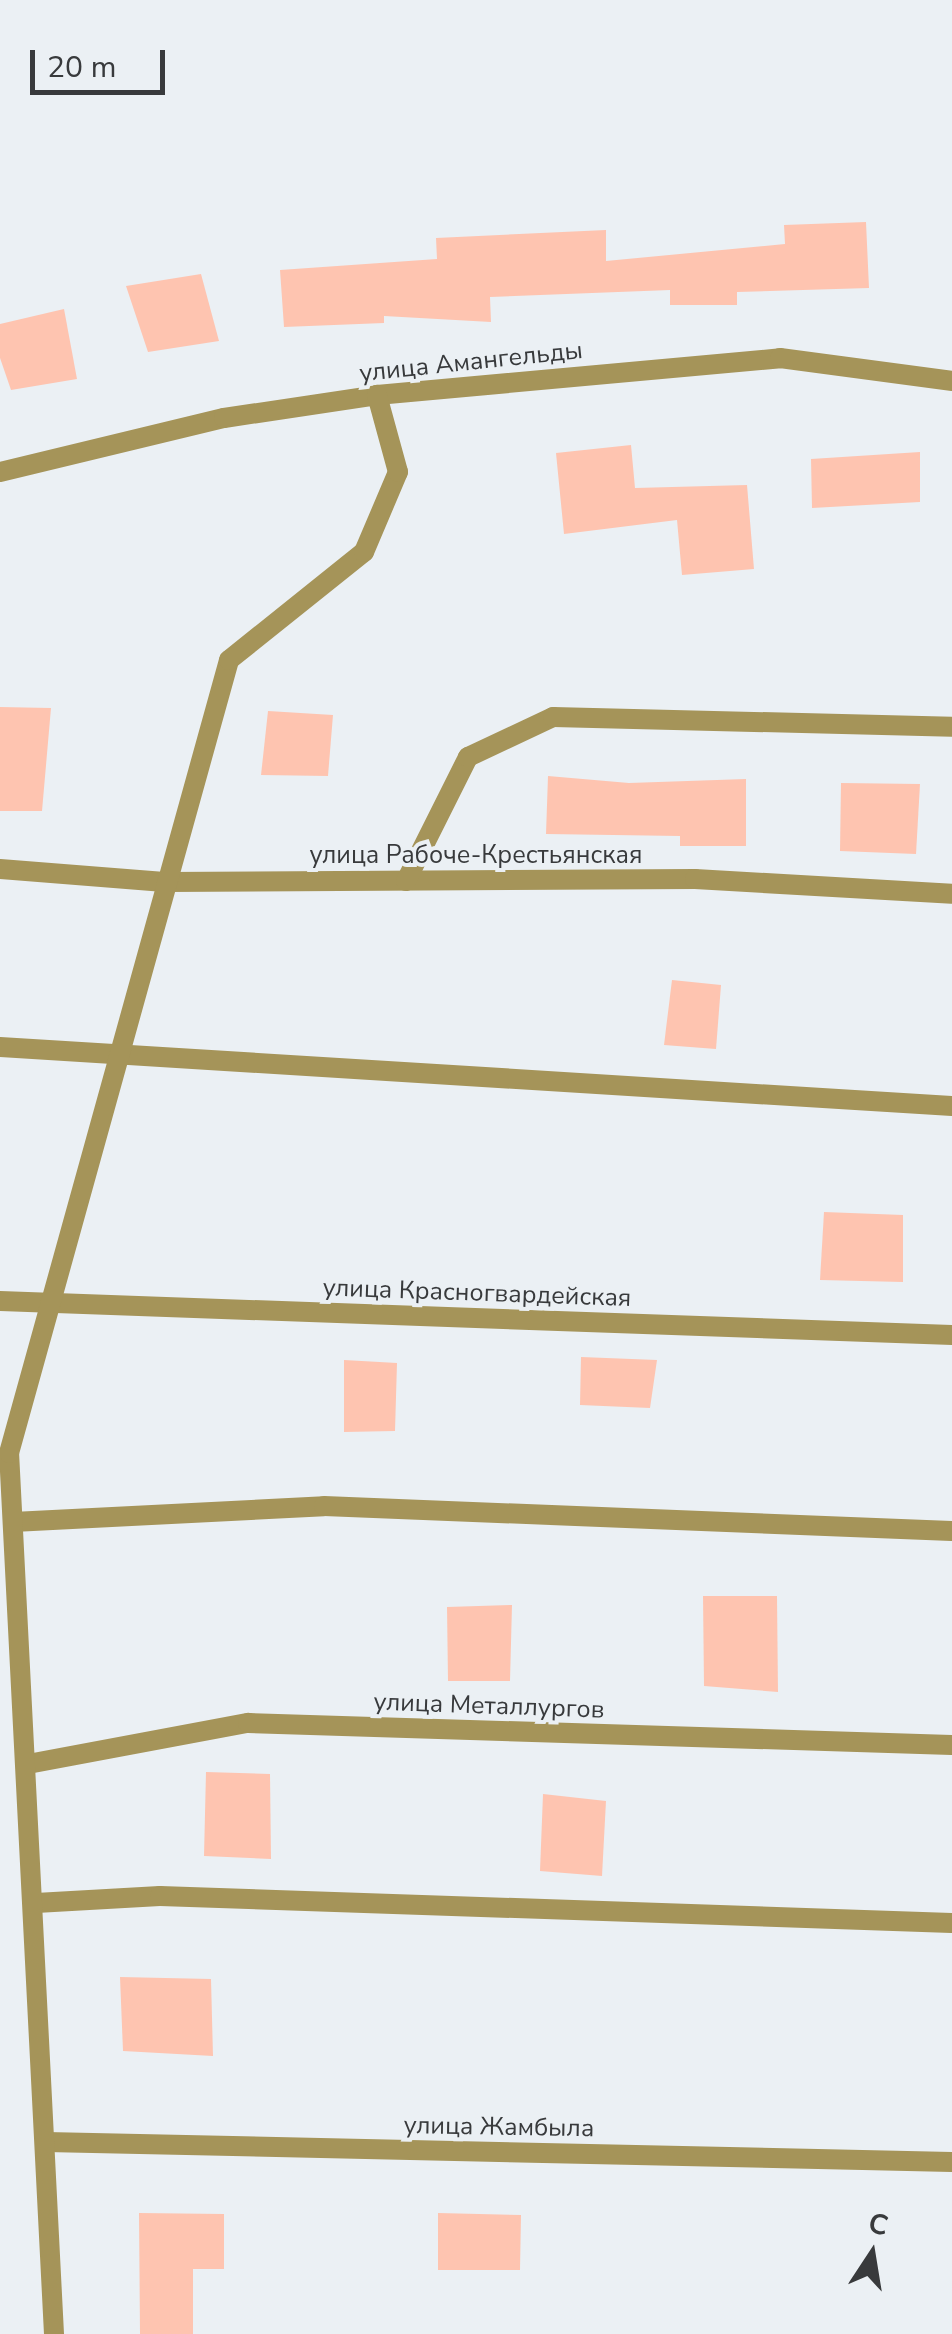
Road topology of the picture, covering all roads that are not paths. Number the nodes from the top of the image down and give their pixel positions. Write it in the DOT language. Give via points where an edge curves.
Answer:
graph roads {
  1 [pos="952,380"];
  2 [pos="377,395"];
  3 [pos="0,472"];
  4 [pos="952,727"];
  5 [pos="0,869"];
  6 [pos="406,880"];
  7 [pos="167,882"];
  8 [pos="952,894"];
  9 [pos="0,1047"];
  10 [pos="118,1058"];
  11 [pos="952,1106"];
  12 [pos="0,1301"];
  13 [pos="51,1302"];
  14 [pos="952,1336"];
  15 [pos="13,1522"];
  16 [pos="952,1531"];
  17 [pos="952,1745"];
  18 [pos="28,1764"];
  19 [pos="36,1903"];
  20 [pos="952,1923"];
  21 [pos="46,2142"];
  22 [pos="952,2162"];
  23 [pos="54,2334"];
  1 -- 2 [label="street, улица Амангельды" via="780,358"];
  2 -- 3 [label="street, улица Амангельды" via="224,418"];
  2 -- 7 [label="street" via="398,472 364,552 229,660"];
  4 -- 6 [label="street" via="554,717 468,757"];
  5 -- 7 [label="street, улица Рабоче-Крестьянская"];
  6 -- 7 [label="street, улица Рабоче-Крестьянская"];
  6 -- 8 [label="street, улица Рабоче-Крестьянская" via="695,879"];
  7 -- 10 [label="street"];
  9 -- 10 [label="street"];
  10 -- 11 [label="street"];
  10 -- 13 [label="street"];
  12 -- 13 [label="street, улица Красногвардейская"];
  13 -- 14 [label="street, улица Красногвардейская"];
  13 -- 15 [label="street" via="9,1454"];
  15 -- 16 [label="street" via="324,1506"];
  15 -- 18 [label="street"];
  17 -- 18 [label="street, улица Металлургов" via="248,1723"];
  18 -- 19 [label="street"];
  19 -- 20 [label="street" via="160,1896"];
  19 -- 21 [label="street"];
  21 -- 22 [label="street, улица Жамбыла"];
  21 -- 23 [label="street"];
}
